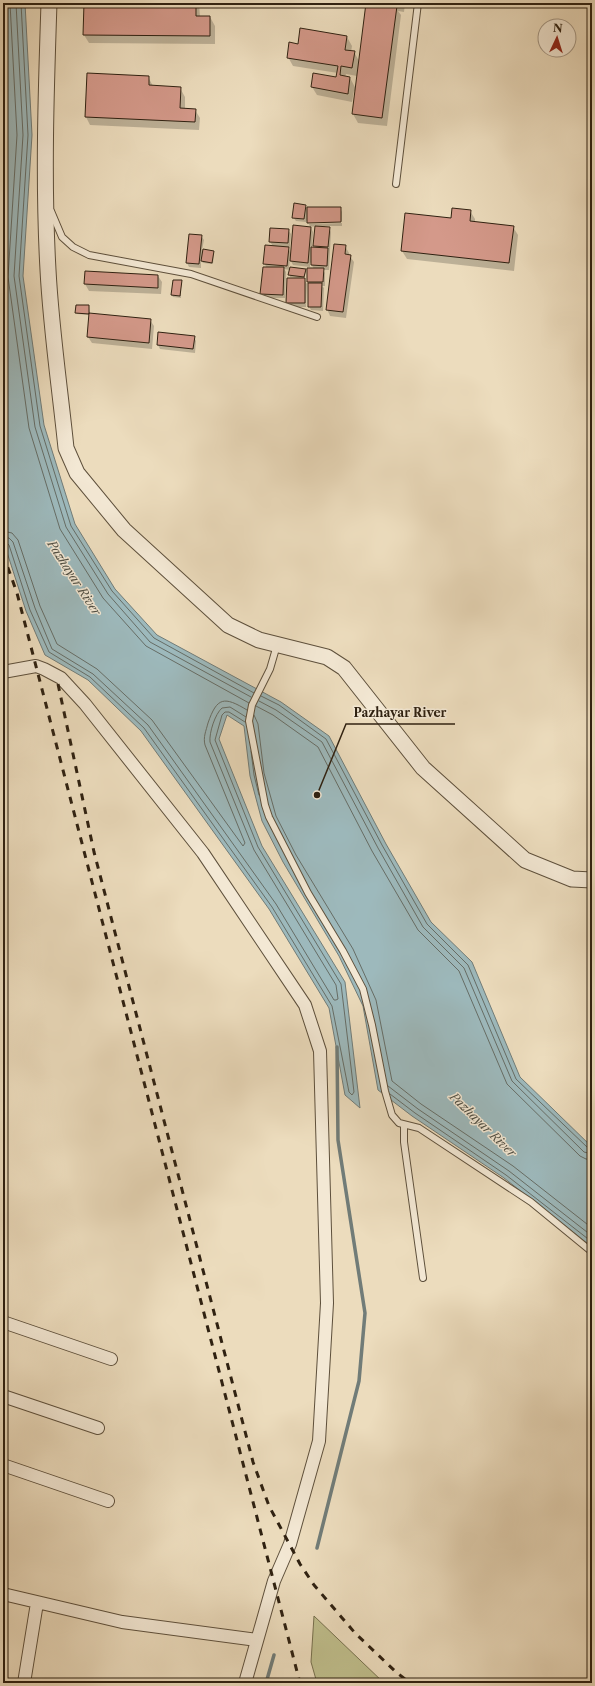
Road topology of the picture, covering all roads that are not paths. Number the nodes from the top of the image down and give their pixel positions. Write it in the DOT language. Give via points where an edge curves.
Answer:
graph roads {
  1 [pos="49,3"];
  2 [pos="418,3"];
  3 [pos="396,184"];
  4 [pos="45,198"];
  5 [pos="317,317"];
  6 [pos="276,645"];
  7 [pos="3,672"];
  8 [pos="592,880"];
  9 [pos="404,1125"];
  10 [pos="592,1252"];
  11 [pos="424,1278"];
  12 [pos="3,1322"];
  13 [pos="111,1359"];
  14 [pos="3,1396"];
  15 [pos="98,1428"];
  16 [pos="3,1465"];
  17 [pos="108,1501"];
  18 [pos="3,1594"];
  19 [pos="37,1603"];
  20 [pos="257,1640"];
  21 [pos="24,1683"];
  22 [pos="245,1683"];
  1 -- 4 [label="street"];
  2 -- 3 [label="lane"];
  4 -- 5 [label="lane" via="62,237 88,255 191,274"];
  4 -- 6 [label="street" via="48,271 66,448 76,473 124,530 228,626"];
  6 -- 8 [label="street" via="327,658 344,668 423,768 525,860 572,879"];
  6 -- 9 [label="lane" via="270,669 252,705 249,721 265,805 308,892 363,989 388,1105 394,1119"];
  7 -- 20 [label="street" via="36,666 44,669 61,678 85,704 203,853 305,1005 320,1051 327,1303 319,1441 290,1544 274,1581"];
  9 -- 10 [label="lane" via="419,1128 531,1202"];
  9 -- 11 [label="lane" via="404,1142"];
  12 -- 13 [label="street"];
  14 -- 15 [label="street"];
  16 -- 17 [label="street"];
  18 -- 19 [label="street"];
  19 -- 20 [label="street" via="122,1622"];
  19 -- 21 [label="street"];
  20 -- 22 [label="street"];
}
